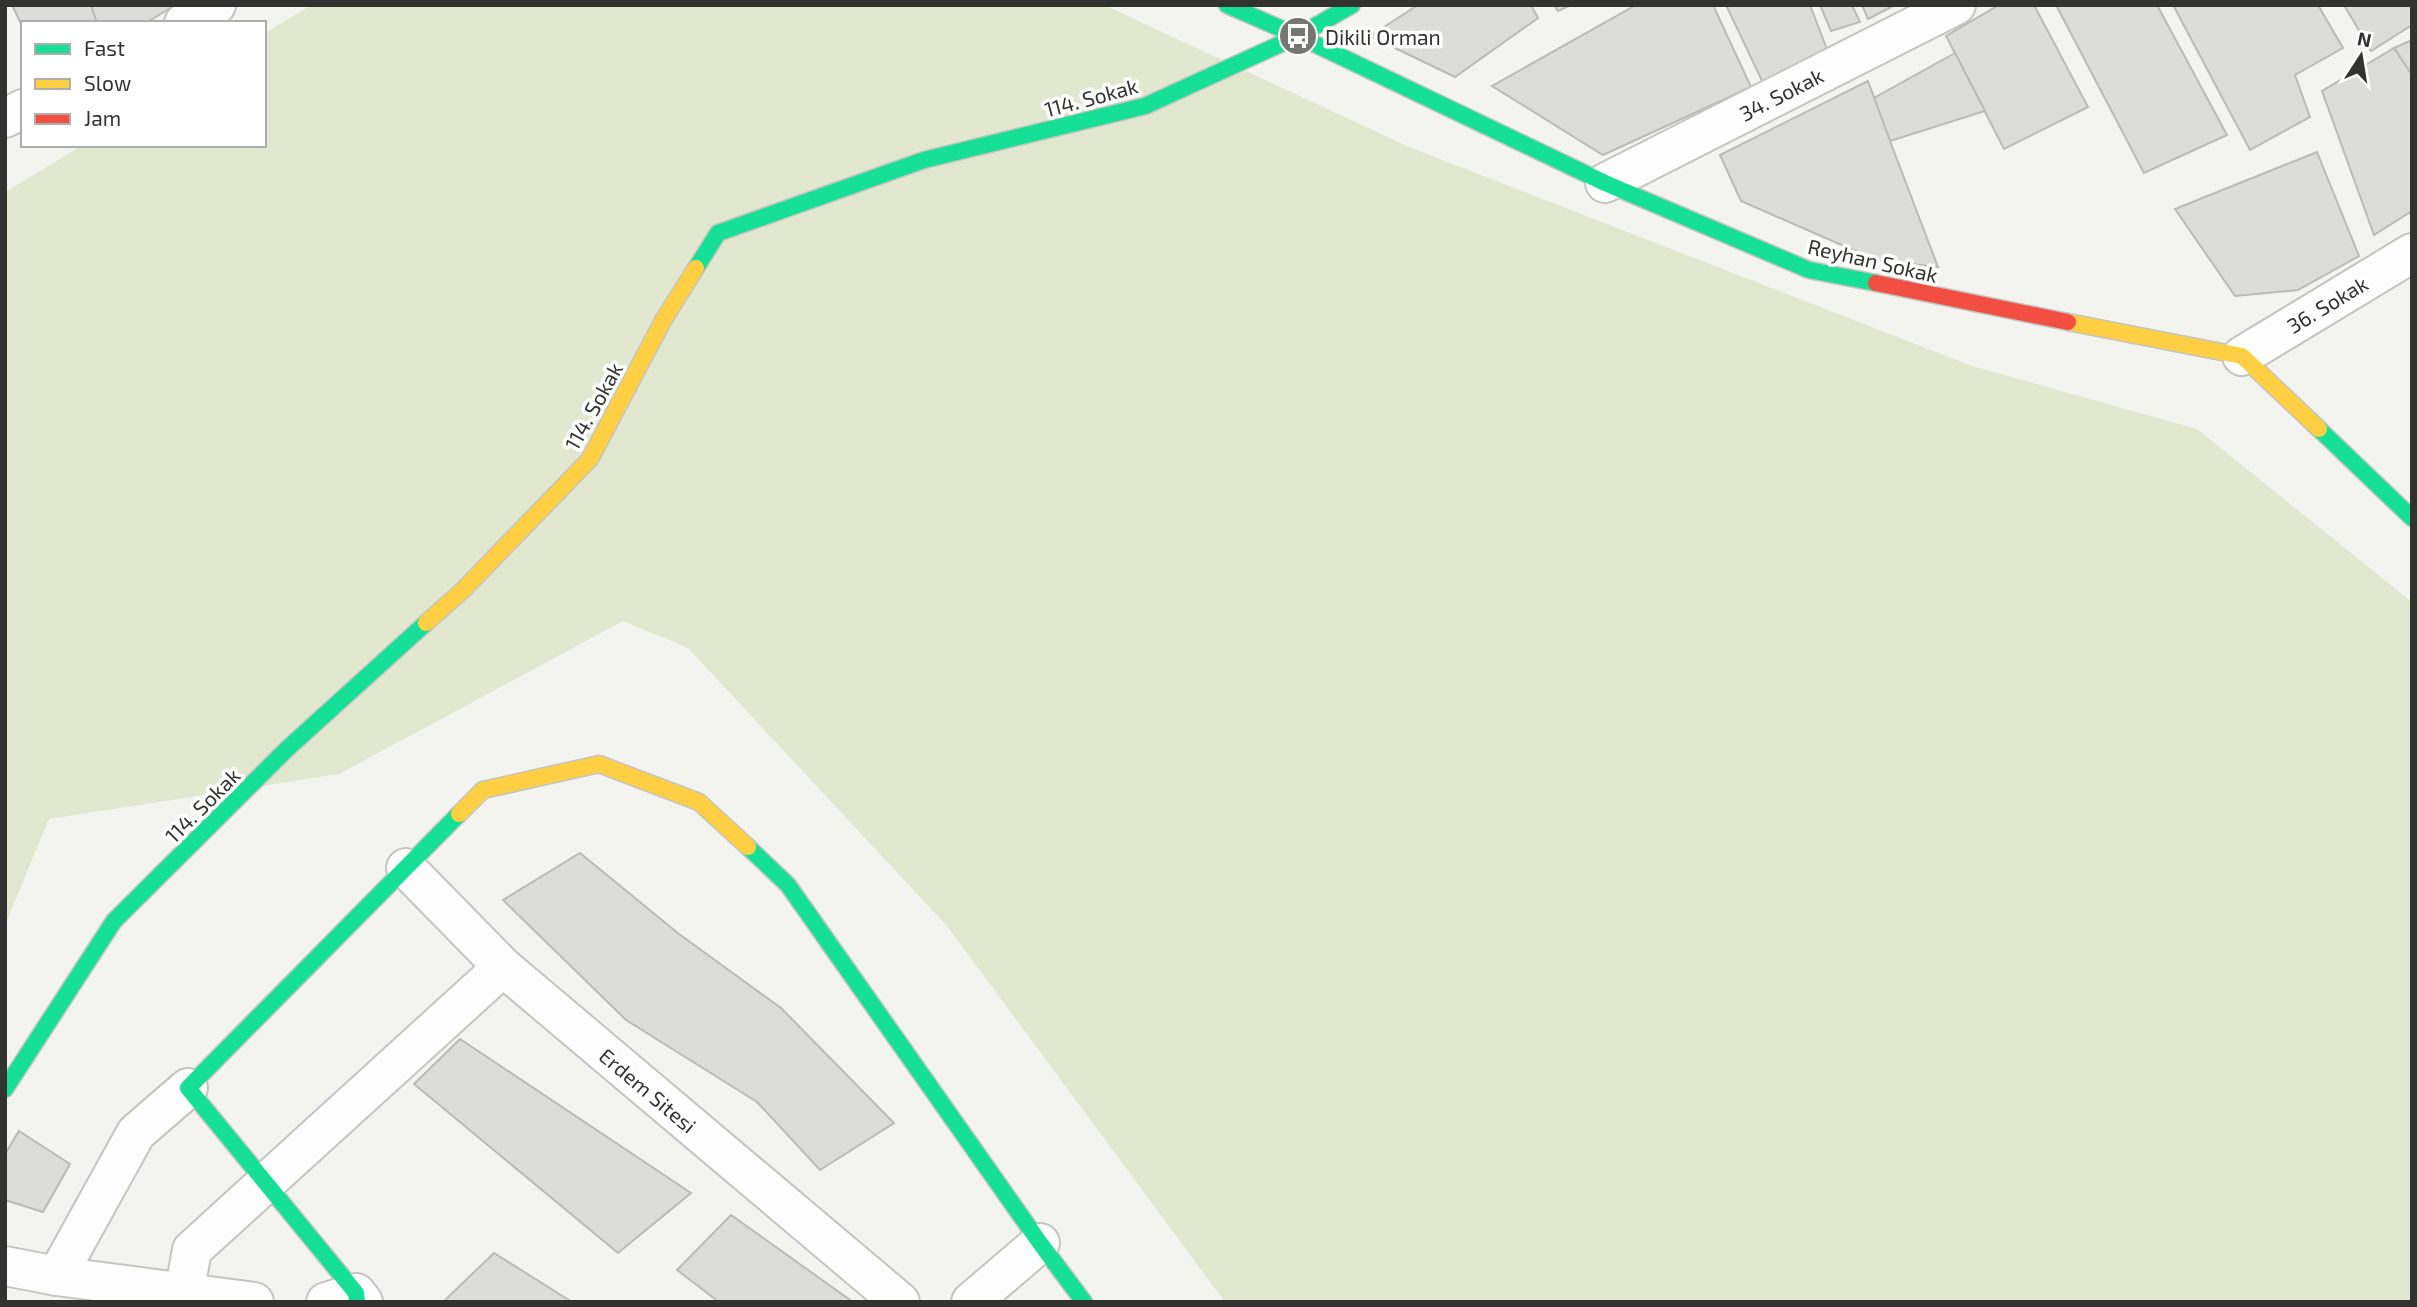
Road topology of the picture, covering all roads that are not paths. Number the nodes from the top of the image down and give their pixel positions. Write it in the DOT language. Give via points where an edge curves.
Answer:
graph roads {
  1 [pos="216,5"];
  2 [pos="1227,5"];
  3 [pos="1352,5"];
  4 [pos="1956,5"];
  5 [pos="188,21"];
  6 [pos="1298,36"];
  7 [pos="21,109"];
  8 [pos="5,118"];
  9 [pos="1605,183"];
  10 [pos="2412,253"];
  11 [pos="2242,356"];
  12 [pos="2410,514"];
  13 [pos="406,869"];
  14 [pos="503,967"];
  15 [pos="188,1088"];
  16 [pos="5,1089"];
  17 [pos="265,1183"];
  18 [pos="1040,1243"];
  19 [pos="5,1266"];
  20 [pos="57,1276"];
  21 [pos="184,1294"];
  22 [pos="351,1300"];
  23 [pos="254,1302"];
  24 [pos="900,1302"];
  25 [pos="971,1302"];
  26 [pos="1084,1302"];
  1 -- 5 [label="street"];
  2 -- 6 [label="street, Reyhan Sokak"];
  3 -- 6 [label="street, 114. Sokak"];
  4 -- 9 [label="street, 34. Sokak"];
  6 -- 9 [label="street, Reyhan Sokak"];
  6 -- 16 [label="street, 114. Sokak" via="1145,106 924,160 718,233 664,319 590,459 462,591 288,748 114,921"];
  7 -- 8 [label="street"];
  9 -- 11 [label="street, Reyhan Sokak" via="1809,270"];
  10 -- 11 [label="street, 36. Sokak"];
  11 -- 12 [label="street"];
  13 -- 14 [label="street, Erdem Sitesi"];
  13 -- 15 [label="street"];
  13 -- 18 [label="street" via="483,790 508,784 598,764 699,802 788,885"];
  14 -- 17 [label="street"];
  14 -- 24 [label="street, Erdem Sitesi"];
  15 -- 17 [label="street"];
  15 -- 20 [label="street" via="136,1133"];
  17 -- 21 [label="street" via="192,1250"];
  17 -- 22 [label="street"];
  18 -- 25 [label="street"];
  18 -- 26 [label="street"];
  19 -- 20 [label="street"];
  20 -- 21 [label="street"];
  21 -- 23 [label="street"];
}
